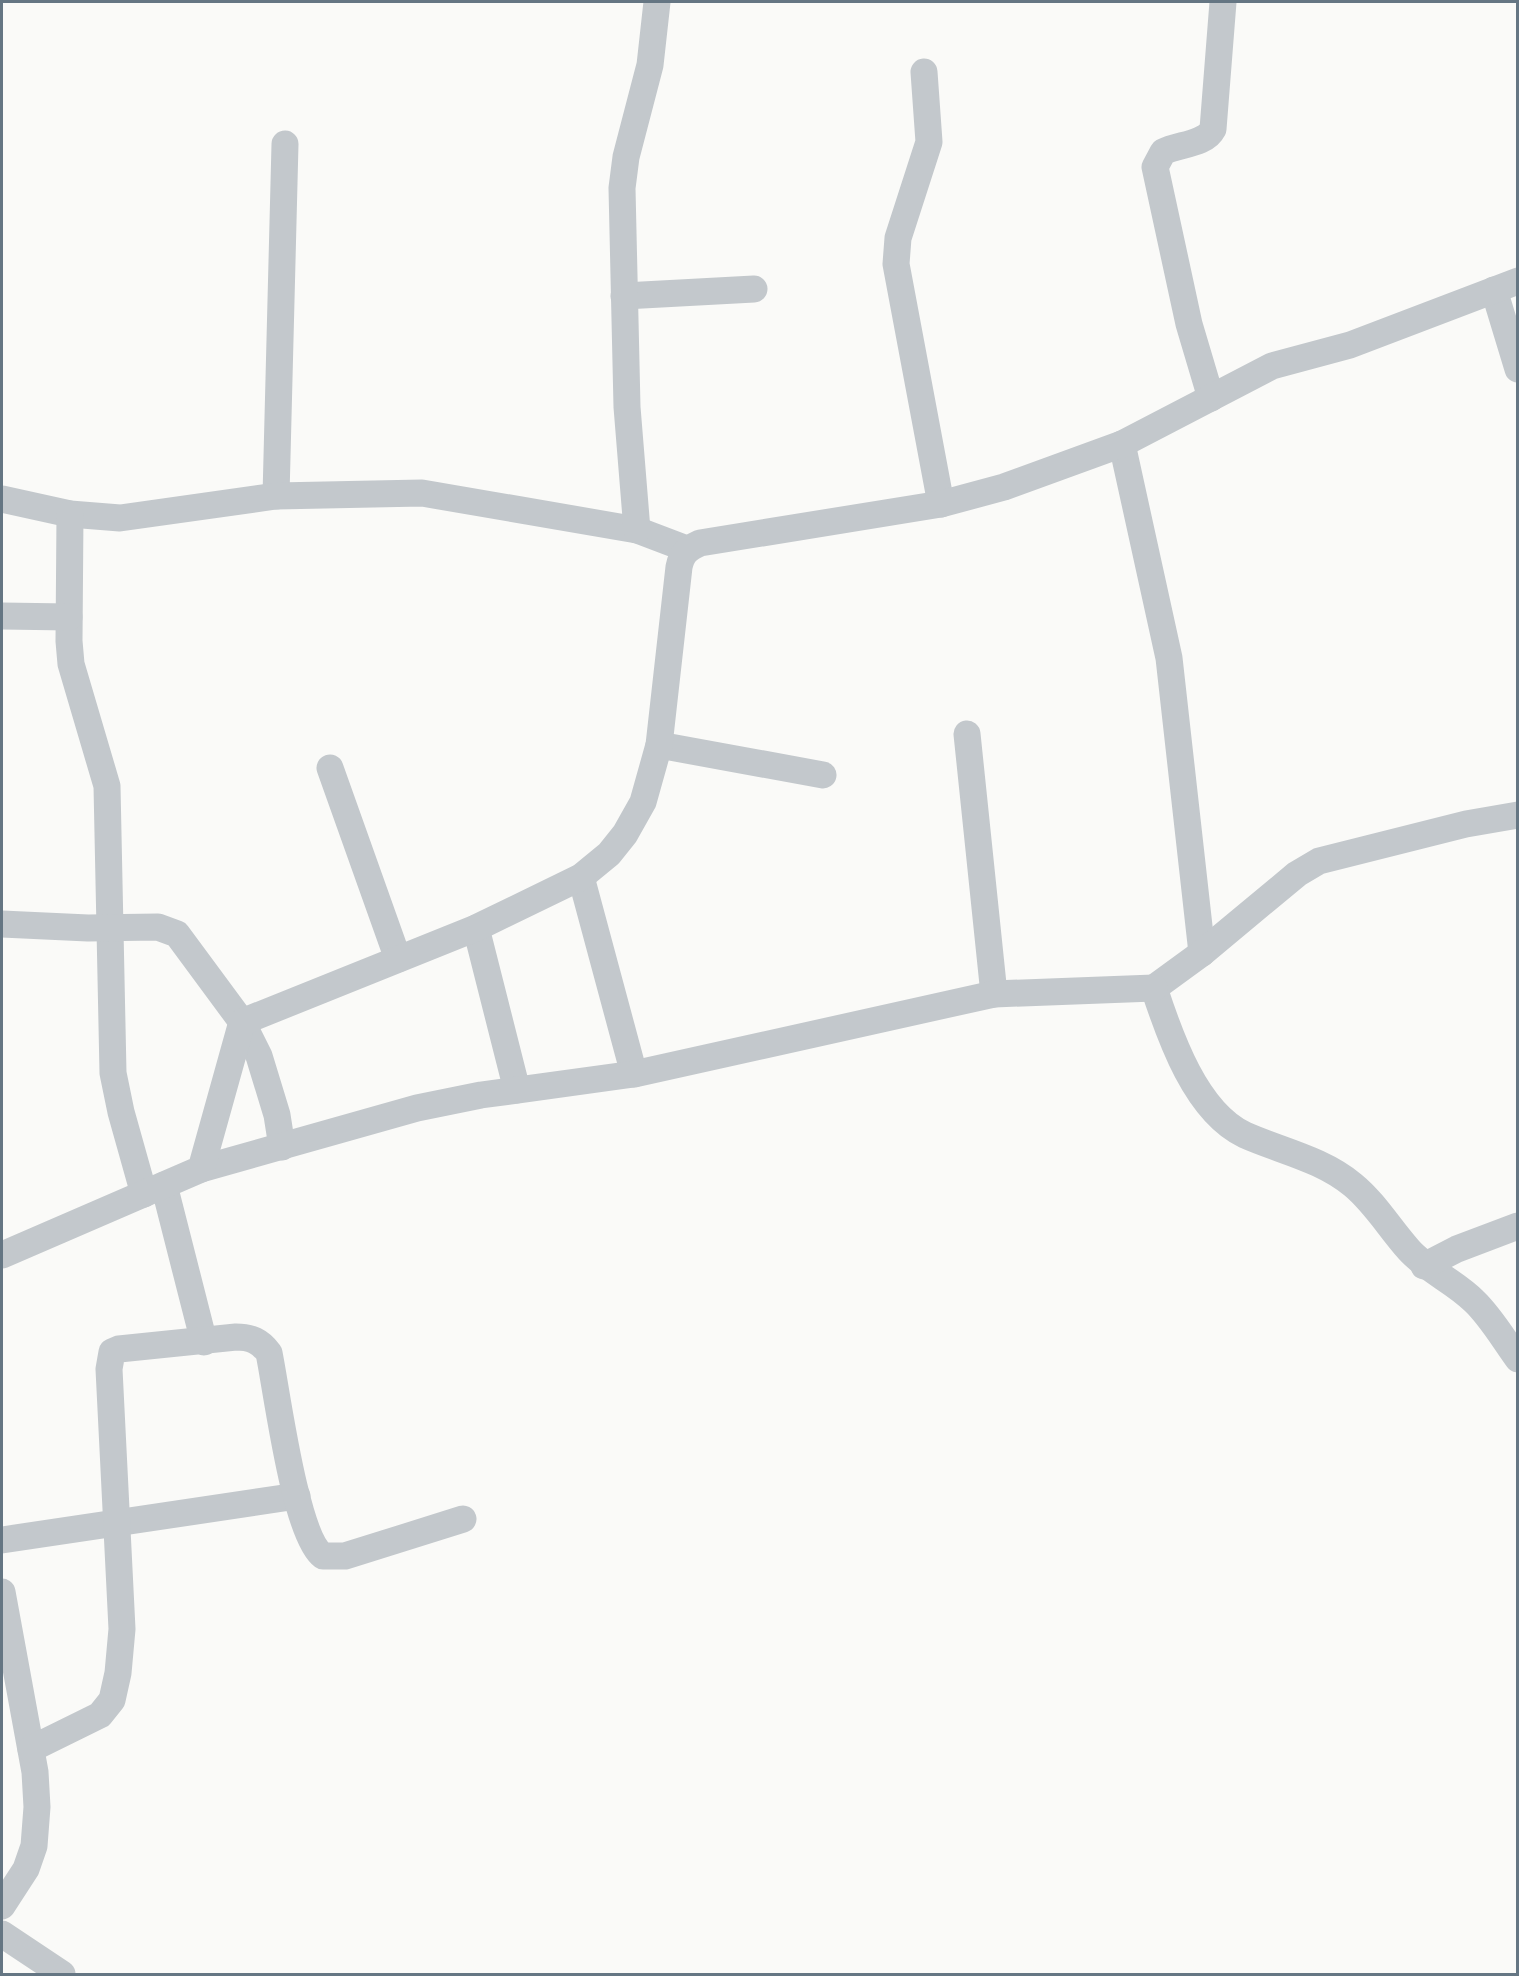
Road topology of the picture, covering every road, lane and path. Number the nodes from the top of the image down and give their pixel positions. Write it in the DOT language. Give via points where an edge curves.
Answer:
graph roads {
  1 [pos="657,2"];
  2 [pos="1223,2"];
  3 [pos="924,72"];
  4 [pos="285,144"];
  5 [pos="1506,286"];
  6 [pos="754,289"];
  7 [pos="624,296"];
  8 [pos="1518,369"];
  9 [pos="1211,398"];
  10 [pos="1122,444"];
  11 [pos="276,496"];
  12 [pos="2,499"];
  13 [pos="941,504"];
  14 [pos="70,514"];
  15 [pos="637,531"];
  16 [pos="687,549"];
  17 [pos="2,616"];
  18 [pos="69,617"];
  19 [pos="967,734"];
  20 [pos="659,745"];
  21 [pos="330,768"];
  22 [pos="823,775"];
  23 [pos="1518,815"];
  24 [pos="581,878"];
  25 [pos="2,924"];
  26 [pos="112,927"];
  27 [pos="476,928"];
  28 [pos="1202,953"];
  29 [pos="398,959"];
  30 [pos="1154,988"];
  31 [pos="994,994"];
  32 [pos="242,1022"];
  33 [pos="634,1074"];
  34 [pos="517,1090"];
  35 [pos="282,1147"];
  36 [pos="201,1169"];
  37 [pos="154,1189"];
  38 [pos="1518,1226"];
  39 [pos="2,1255"];
  40 [pos="1424,1266"];
  41 [pos="204,1342"];
  42 [pos="1518,1359"];
  43 [pos="297,1496"];
  44 [pos="463,1519"];
  45 [pos="116,1521"];
  46 [pos="2,1540"];
  47 [pos="2,1592"];
  48 [pos="31,1749"];
  49 [pos="2,1906"];
  50 [pos="2,1934"];
  51 [pos="62,1974"];
  1 -- 7 [label="street" via="650,65 623,172"];
  2 -- 9 [label="street" via="1213,129 1199,141 1163,152 1155,167 1189,324"];
  3 -- 13 [label="street" via="929,142 898,238 896,264"];
  4 -- 11 [label="street"];
  5 -- 8 [label="street"];
  5 -- 9 [label="street" via="1350,345 1272,366"];
  6 -- 7 [label="street"];
  7 -- 15 [label="street" via="627,407"];
  9 -- 10 [label="street"];
  10 -- 13 [label="street" via="1004,487"];
  10 -- 28 [label="street" via="1169,658"];
  11 -- 14 [label="street" via="130,517"];
  11 -- 15 [label="street" via="422,493"];
  12 -- 14 [label="street"];
  13 -- 16 [label="street" via="700,543"];
  14 -- 18 [label="street"];
  15 -- 16 [label="street"];
  16 -- 20 [label="street" via="679,567"];
  17 -- 18 [label="street"];
  18 -- 26 [label="street" via="71,664 107,786"];
  19 -- 31 [label="street"];
  20 -- 22 [label="street"];
  20 -- 24 [label="street" via="643,802 625,834"];
  21 -- 29 [label="street"];
  23 -- 28 [label="street" via="1456,826 1319,861 1290,879"];
  24 -- 27 [label="street"];
  24 -- 33 [label="street"];
  25 -- 26 [label="street"];
  26 -- 32 [label="street" via="158,927 177,934"];
  26 -- 37 [label="street" via="113,1073"];
  27 -- 29 [label="street"];
  27 -- 34 [label="street"];
  28 -- 30 [label="street"];
  29 -- 32 [label="street"];
  30 -- 31 [label="street"];
  30 -- 40 [label="street" via="1188,1071 1222,1121 1317,1163 1352,1184"];
  31 -- 33 [label="street"];
  32 -- 35 [label="street" via="269,1085"];
  32 -- 36 [label="street"];
  33 -- 34 [label="street"];
  34 -- 35 [label="street" via="417,1108"];
  35 -- 36 [label="street"];
  36 -- 37 [label="street"];
  37 -- 39 [label="street"];
  37 -- 41 [label="street"];
  38 -- 40 [label="street" via="1456,1249"];
  40 -- 42 [label="street" via="1475,1301"];
  41 -- 43 [label="street" via="246,1337 261,1342 269,1353"];
  41 -- 45 [label="street" via="112,1352 109,1359"];
  43 -- 44 [label="street" via="307,1532 322,1556 345,1556"];
  43 -- 45 [label="street"];
  45 -- 46 [label="street"];
  45 -- 48 [label="street" via="122,1629 112,1700 100,1715"];
  47 -- 48 [label="street"];
  48 -- 49 [label="street" via="36,1839 26,1869"];
  50 -- 51 [label="street"];
}
